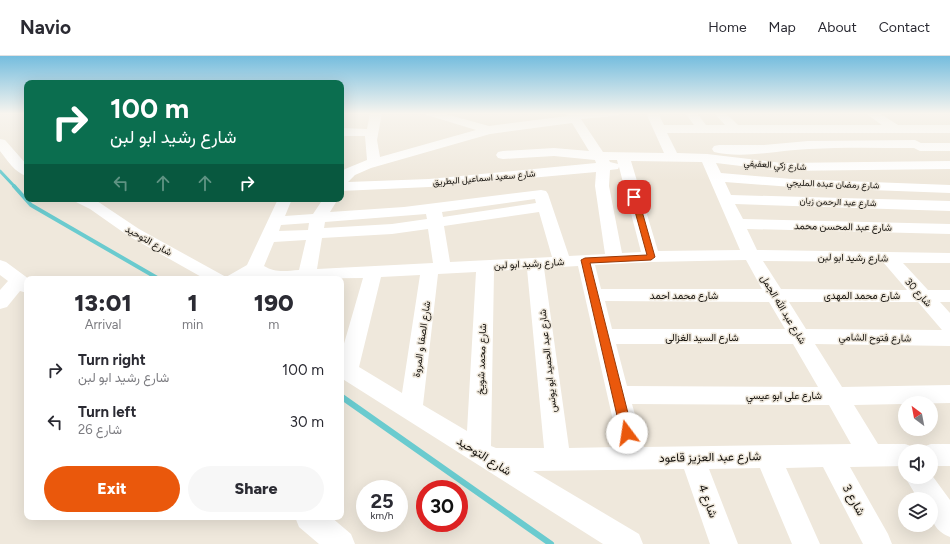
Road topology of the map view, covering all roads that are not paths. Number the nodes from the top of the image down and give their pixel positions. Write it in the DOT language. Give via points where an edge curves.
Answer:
graph roads {
  1 [pos="372,136"];
  2 [pos="452,136"];
  3 [pos="495,136"];
  4 [pos="585,136"];
  5 [pos="662,136"];
  6 [pos="904,136"];
  7 [pos="0,143"];
  8 [pos="917,146"];
  9 [pos="802,147"];
  10 [pos="950,147"];
  11 [pos="669,152"];
  12 [pos="503,155"];
  13 [pos="707,158"];
  14 [pos="601,161"];
  15 [pos="625,161"];
  16 [pos="374,162"];
  17 [pos="946,165"];
  18 [pos="824,167"];
  19 [pos="24,169"];
  20 [pos="534,174"];
  21 [pos="514,175"];
  22 [pos="344,177"];
  23 [pos="715,177"];
  24 [pos="950,177"];
  25 [pos="429,183"];
  26 [pos="344,187"];
  27 [pos="950,189"];
  28 [pos="725,199"];
  29 [pos="542,200"];
  30 [pos="87,202"];
  31 [pos="284,202"];
  32 [pos="329,202"];
  33 [pos="950,206"];
  34 [pos="433,208"];
  35 [pos="318,218"];
  36 [pos="275,221"];
  37 [pos="437,224"];
  38 [pos="737,224"];
  39 [pos="950,229"];
  40 [pos="314,235"];
  41 [pos="268,237"];
  42 [pos="751,255"];
  43 [pos="651,257"];
  44 [pos="888,257"];
  45 [pos="950,258"];
  46 [pos="614,259"];
  47 [pos="585,260"];
  48 [pos="562,262"];
  49 [pos="536,263"];
  50 [pos="485,265"];
  51 [pos="0,266"];
  52 [pos="254,268"];
  53 [pos="436,268"];
  54 [pos="374,271"];
  55 [pos="214,276"];
  56 [pos="239,276"];
  57 [pos="311,276"];
  58 [pos="23,284"];
  59 [pos="775,294"];
  60 [pos="594,295"];
  61 [pos="922,295"];
  62 [pos="950,296"];
  63 [pos="0,302"];
  64 [pos="950,326"];
  65 [pos="800,336"];
  66 [pos="604,337"];
  67 [pos="950,338"];
  68 [pos="344,369"];
  69 [pos="950,394"];
  70 [pos="618,395"];
  71 [pos="836,396"];
  72 [pos="411,410"];
  73 [pos="871,455"];
  74 [pos="938,455"];
  75 [pos="950,455"];
  76 [pos="484,456"];
  77 [pos="768,456"];
  78 [pos="830,456"];
  79 [pos="898,456"];
  80 [pos="692,457"];
  81 [pos="634,458"];
  82 [pos="558,459"];
  83 [pos="923,484"];
  84 [pos="313,520"];
  85 [pos="950,523"];
  86 [pos="341,544"];
  87 [pos="629,544"];
  88 [pos="724,544"];
  89 [pos="806,544"];
  90 [pos="878,544"];
  1 -- 16 [label="street"];
  2 -- 16 [label="street"];
  3 -- 12 [label="street"];
  4 -- 14 [label="street"];
  5 -- 11 [label="street"];
  6 -- 8 [label="street"];
  7 -- 19 [label="street"];
  8 -- 9 [label="street"];
  8 -- 10 [label="street"];
  8 -- 17 [label="street"];
  9 -- 11 [label="street"];
  9 -- 18 [label="street"];
  11 -- 13 [label="street, شارع زكي العفيفي"];
  11 -- 15 [label="street, شارع زكي العفيفي"];
  12 -- 14 [label="street" via="554,152"];
  12 -- 21 [label="street"];
  13 -- 18 [label="street, شارع زكي العفيفي" via="782,167"];
  13 -- 23 [label="street, شارع عبد الله الجمل"];
  14 -- 15 [label="street, شارع سعيد اسماعيل البطريق"];
  14 -- 20 [label="street, شارع سعيد اسماعيل البطريق"];
  14 -- 46 [label="street" via="602,186"];
  15 -- 43 [label="street"];
  16 -- 22 [label="street"];
  17 -- 18 [label="street, شارع زكي العفيفي"];
  17 -- 24 [label="street"];
  20 -- 21 [label="street, شارع سعيد اسماعيل البطريق"];
  20 -- 29 [label="street"];
  21 -- 25 [label="street, شارع سعيد اسماعيل البطريق"];
  23 -- 27 [label="street, شارع رمضان عبده المليجي" via="792,183"];
  23 -- 28 [label="street, شارع عبد الله الجمل"];
  25 -- 26 [label="street, شارع سعيد اسماعيل البطريق"];
  25 -- 34 [label="street, شارع الصفا و المروة"];
  28 -- 33 [label="street, شارع عبد الرحمن زيان"];
  28 -- 38 [label="street, شارع عبد الله الجمل"];
  29 -- 34 [label="street"];
  29 -- 37 [label="street"];
  29 -- 48 [label="street"];
  30 -- 55 [label="street, شارع التوحيد" via="133,232"];
  31 -- 36 [label="street"];
  32 -- 35 [label="street"];
  34 -- 35 [label="street"];
  34 -- 37 [label="street, شارع الصفا و المروة"];
  35 -- 36 [label="street"];
  35 -- 40 [label="street"];
  36 -- 41 [label="street"];
  37 -- 40 [label="street"];
  37 -- 53 [label="street, شارع الصفا و المروة"];
  38 -- 39 [label="street, شارع عبد المحسن محمد"];
  38 -- 42 [label="street, شارع عبد الله الجمل"];
  40 -- 41 [label="street"];
  40 -- 57 [label="street"];
  41 -- 52 [label="street"];
  42 -- 43 [label="street, شارع رشيد ابو لبن"];
  42 -- 44 [label="street, شارع رشيد ابو لبن"];
  42 -- 59 [label="street, شارع عبد الله الجمل"];
  43 -- 46 [label="street, شارع رشيد ابو لبن"];
  44 -- 45 [label="street, شارع رشيد ابو لبن"];
  44 -- 61 [label="street, شارع 30"];
  46 -- 47 [label="street, شارع رشيد ابو لبن"];
  47 -- 48 [label="street, شارع رشيد ابو لبن"];
  47 -- 60 [label="street"];
  48 -- 49 [label="street, شارع رشيد ابو لبن"];
  49 -- 50 [label="street, شارع رشيد ابو لبن"];
  49 -- 82 [label="street, شارع عبد الحميد ابو يونس"];
  50 -- 53 [label="street, شارع رشيد ابو لبن"];
  50 -- 76 [label="street, شارع محمد شويخ"];
  51 -- 58 [label="street"];
  52 -- 56 [label="street"];
  52 -- 57 [label="street, شارع رشيد ابو لبن" via="270,276"];
  53 -- 54 [label="street, شارع رشيد ابو لبن"];
  53 -- 72 [label="street, شارع الصفا و المروة"];
  54 -- 57 [label="street, شارع رشيد ابو لبن"];
  54 -- 68 [label="street"];
  58 -- 63 [label="street"];
  59 -- 60 [label="street, شارع محمد احمد"];
  59 -- 61 [label="street, شارع محمد المهدى"];
  59 -- 65 [label="street, شارع عبد الله الجمل"];
  60 -- 66 [label="street"];
  61 -- 62 [label="street, شارع محمد المهدى"];
  61 -- 64 [label="street, شارع 30"];
  65 -- 66 [label="street, شارع السيد الغزالى"];
  65 -- 67 [label="street, شارع فتوح الشامي"];
  65 -- 71 [label="street, شارع عبد الله الجمل"];
  66 -- 70 [label="street"];
  68 -- 72 [label="street, شارع التوحيد"];
  69 -- 71 [label="street, شارع على ابو عيسي"];
  70 -- 71 [label="street, شارع على ابو عيسي"];
  70 -- 81 [label="street"];
  71 -- 73 [label="street, شارع عبد الله الجمل"];
  72 -- 76 [label="street, شارع التوحيد"];
  73 -- 78 [label="street, شارع عبد العزيز قاعود"];
  73 -- 79 [label="street, شارع عبد العزيز قاعود"];
  74 -- 75 [label="street"];
  76 -- 82 [label="street, شارع عبد العزيز قاعود"];
  76 -- 87 [label="street, شارع التوحيد"];
  77 -- 78 [label="street, شارع عبد العزيز قاعود"];
  77 -- 80 [label="street, شارع عبد العزيز قاعود"];
  77 -- 89 [label="street"];
  78 -- 90 [label="street, شارع 3"];
  80 -- 81 [label="street, شارع عبد العزيز قاعود"];
  80 -- 88 [label="street, شارع 4"];
  81 -- 82 [label="street, شارع عبد العزيز قاعود"];
  83 -- 85 [label="street"];
  84 -- 86 [label="street"];
}
